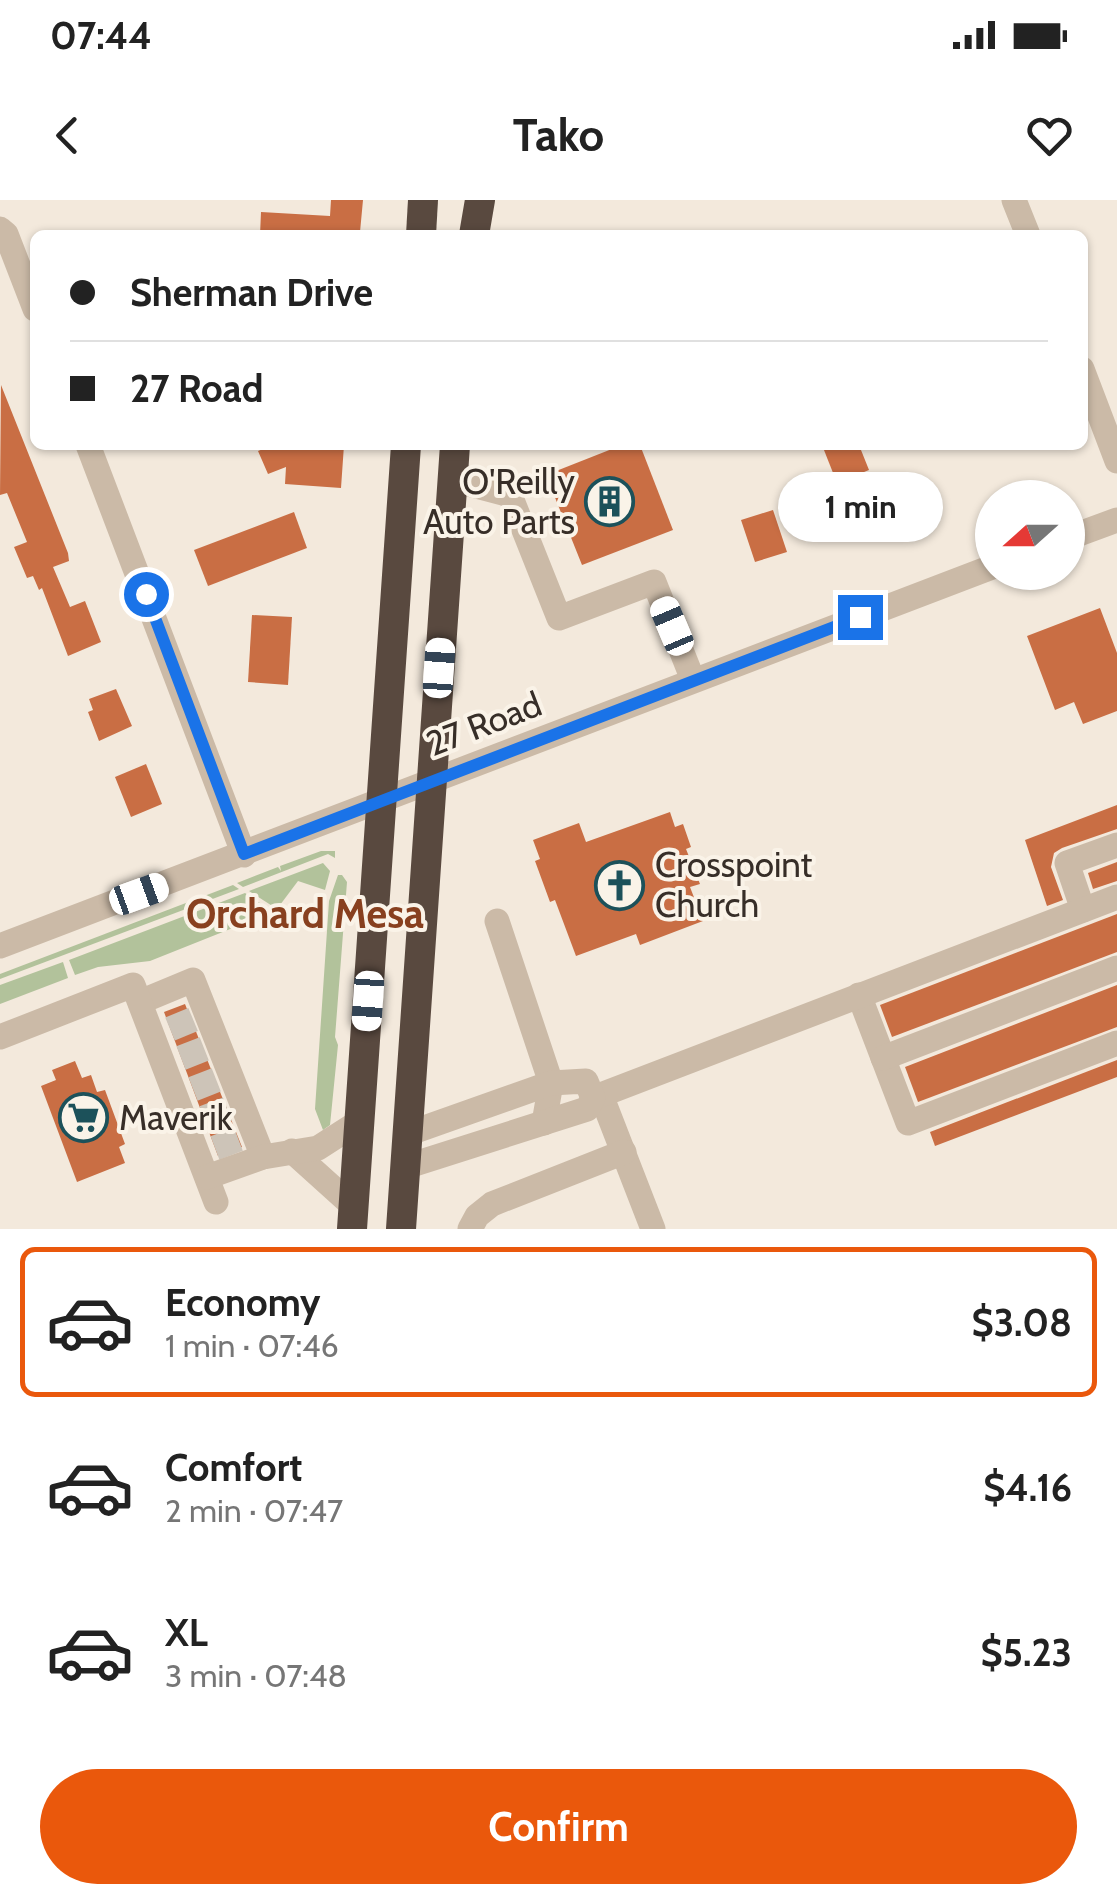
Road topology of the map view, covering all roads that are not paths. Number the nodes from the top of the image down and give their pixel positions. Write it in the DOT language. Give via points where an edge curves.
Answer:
graph roads {
  1 [pos="424,200"];
  2 [pos="472,200"];
  3 [pos="480,200"];
  4 [pos="1014,200"];
  5 [pos="0,229"];
  6 [pos="421,230"];
  7 [pos="472,230"];
  8 [pos="473,230"];
  9 [pos="1026,230"];
  10 [pos="30,296"];
  11 [pos="1088,385"];
  12 [pos="90,450"];
  13 [pos="406,450"];
  14 [pos="455,450"];
  15 [pos="1117,461"];
  16 [pos="453,480"];
  17 [pos="1117,520"];
  18 [pos="1085,532"];
  19 [pos="975,573"];
  20 [pos="693,680"];
  21 [pos="432,782"];
  22 [pos="382,801"];
  23 [pos="1117,844"];
  24 [pos="244,854"];
  25 [pos="1117,897"];
  26 [pos="1084,910"];
  27 [pos="497,921"];
  28 [pos="0,946"];
  29 [pos="1117,968"];
  30 [pos="859,994"];
  31 [pos="140,1002"];
  32 [pos="0,1037"];
  33 [pos="1117,1043"];
  34 [pos="883,1058"];
  35 [pos="551,1083"];
  36 [pos="597,1096"];
  37 [pos="360,1121"];
  38 [pos="544,1122"];
  39 [pos="407,1134"];
  40 [pos="254,1143"];
  41 [pos="292,1151"];
  42 [pos="624,1152"];
  43 [pos="207,1160"];
  44 [pos="406,1167"];
  45 [pos="216,1202"];
  46 [pos="352,1217"];
  47 [pos="401,1229"];
  48 [pos="470,1229"];
  49 [pos="653,1229"];
  1 -- 6 [label="highway"];
  2 -- 7 [label="highway"];
  3 -- 8 [label="highway"];
  4 -- 9 [label="street"];
  5 -- 10 [label="street"];
  11 -- 15 [label="street"];
  12 -- 24 [label="street"];
  13 -- 22 [label="highway"];
  14 -- 16 [label="highway"];
  16 -- 20 [label="street" via="510,495 559,618 654,582"];
  16 -- 21 [label="highway"];
  17 -- 18 [label="street"];
  19 -- 20 [label="street, 27 Road"];
  20 -- 21 [label="street, 27 Road"];
  21 -- 22 [label="street, 27 Road"];
  21 -- 39 [label="highway"];
  22 -- 24 [label="street, 27 Road"];
  22 -- 37 [label="highway"];
  23 -- 26 [label="street" via="1067,863"];
  24 -- 28 [label="street, 27 Road"];
  25 -- 26 [label="street"];
  26 -- 30 [label="street"];
  27 -- 35 [label="street"];
  29 -- 34 [label="street"];
  30 -- 34 [label="street"];
  30 -- 36 [label="street"];
  31 -- 32 [label="street" via="133,985"];
  31 -- 40 [label="street" via="193,980"];
  31 -- 43 [label="street" via="161,1032"];
  33 -- 34 [label="street" via="908,1123"];
  35 -- 36 [label="street" via="586,1081"];
  35 -- 38 [label="street"];
  35 -- 39 [label="street"];
  36 -- 38 [label="street" via="587,1109"];
  36 -- 42 [label="street"];
  37 -- 41 [label="street" via="318,1148"];
  37 -- 46 [label="highway"];
  38 -- 44 [label="street"];
  39 -- 44 [label="highway"];
  40 -- 41 [label="street"];
  40 -- 43 [label="street"];
  41 -- 46 [label="street"];
  42 -- 48 [label="street" via="492,1204"];
  42 -- 49 [label="street"];
  43 -- 45 [label="street"];
  44 -- 47 [label="highway"];
}
